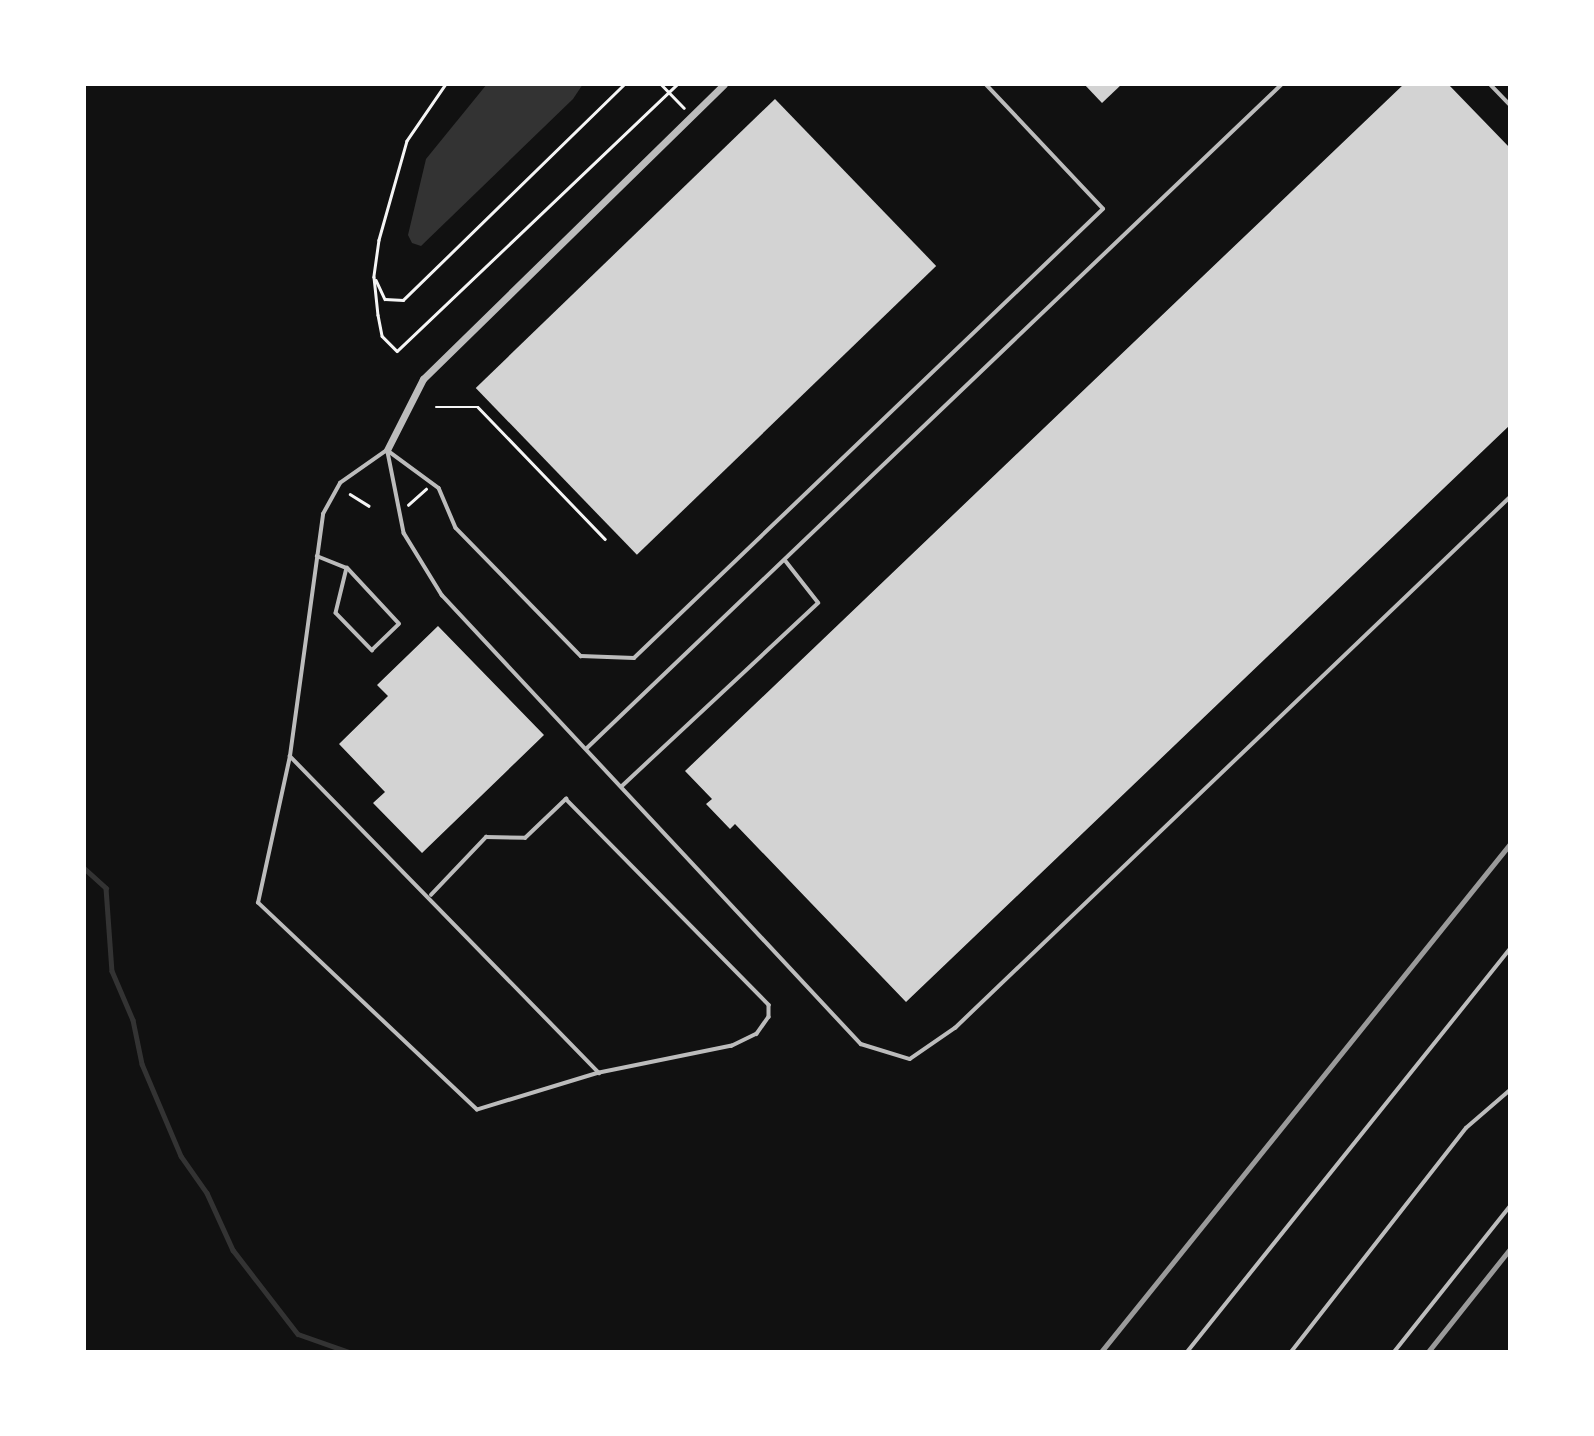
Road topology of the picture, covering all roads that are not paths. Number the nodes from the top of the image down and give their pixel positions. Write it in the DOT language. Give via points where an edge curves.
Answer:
graph roads {
  1 [pos="724,84"];
  2 [pos="985,84"];
  3 [pos="1282,84"];
  4 [pos="1490,84"];
  5 [pos="1510,105"];
  6 [pos="387,450"];
  7 [pos="1510,498"];
  8 [pos="317,556"];
  9 [pos="785,561"];
  10 [pos="347,568"];
  11 [pos="587,748"];
  12 [pos="290,755"];
  13 [pos="622,786"];
  14 [pos="431,895"];
  15 [pos="1510,949"];
  16 [pos="599,1073"];
  17 [pos="1510,1090"];
  18 [pos="1510,1206"];
  19 [pos="1187,1352"];
  20 [pos="1291,1352"];
  21 [pos="1394,1352"];
  1 -- 6 [label="street" via="422,379"];
  2 -- 6 [label="lane" via="1103,209 634,658 581,656 456,528 439,488"];
  3 -- 9 [label="lane"];
  4 -- 5 [label="lane"];
  6 -- 8 [label="lane" via="340,483 323,514"];
  6 -- 11 [label="lane" via="404,533 442,595"];
  7 -- 13 [label="lane" via="955,1028 910,1059 861,1044"];
  8 -- 10 [label="lane"];
  8 -- 12 [label="lane"];
  9 -- 11 [label="lane"];
  9 -- 13 [label="lane" via="818,603"];
  10 -- 10 [label="lane" via="336,614 372,650 399,624"];
  11 -- 13 [label="lane"];
  12 -- 14 [label="lane"];
  12 -- 16 [label="lane" via="258,903 477,1110"];
  14 -- 16 [label="lane"];
  14 -- 16 [label="lane" via="486,836 525,838 566,799 768,1005 769,1017 757,1034 732,1046"];
  15 -- 19 [label="lane"];
  17 -- 20 [label="lane" via="1466,1128"];
  18 -- 21 [label="lane"];
}
